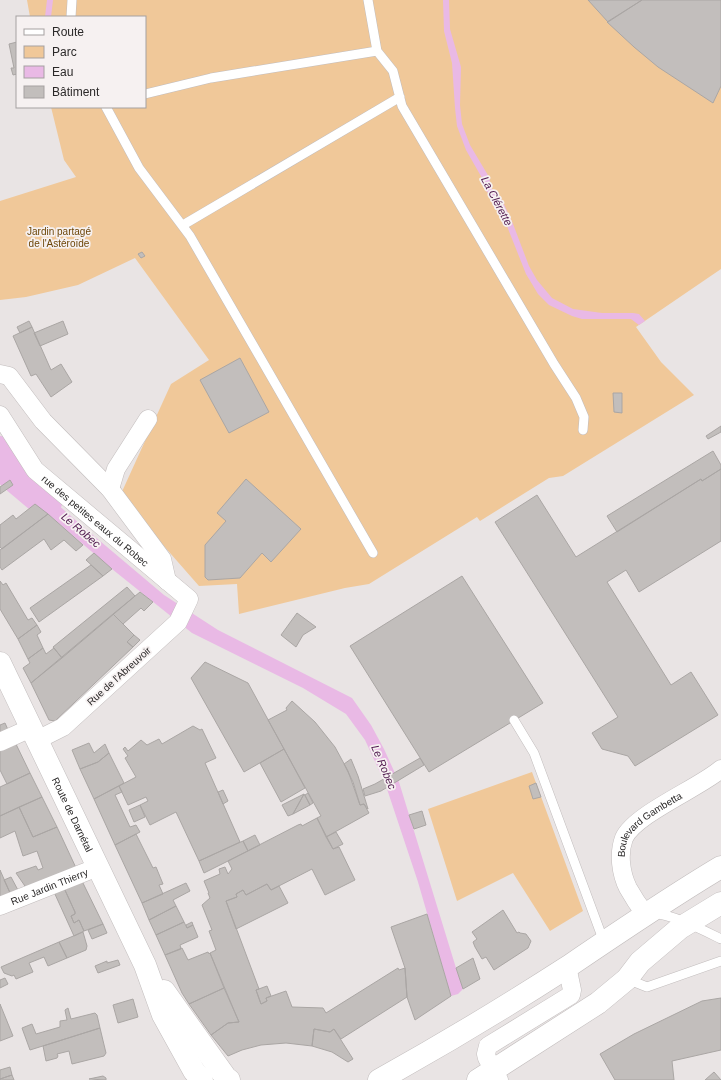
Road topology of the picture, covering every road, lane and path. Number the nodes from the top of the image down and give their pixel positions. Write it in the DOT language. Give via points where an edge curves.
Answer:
graph roads {
  1 [pos="72,0"];
  2 [pos="368,0"];
  3 [pos="71,16"];
  4 [pos="377,51"];
  5 [pos="146,94"];
  6 [pos="400,97"];
  7 [pos="107,108"];
  8 [pos="183,225"];
  9 [pos="0,374"];
  10 [pos="0,414"];
  11 [pos="148,419"];
  12 [pos="583,430"];
  13 [pos="0,436"];
  14 [pos="27,458"];
  15 [pos="110,489"];
  16 [pos="373,553"];
  17 [pos="167,582"];
  18 [pos="189,599"];
  19 [pos="0,664"];
  20 [pos="514,720"];
  21 [pos="34,734"];
  22 [pos="0,742"];
  23 [pos="721,769"];
  24 [pos="98,867"];
  25 [pos="721,867"];
  26 [pos="721,903"];
  27 [pos="0,906"];
  28 [pos="645,914"];
  29 [pos="688,924"];
  30 [pos="721,938"];
  31 [pos="604,942"];
  32 [pos="721,961"];
  33 [pos="146,965"];
  34 [pos="568,966"];
  35 [pos="627,979"];
  36 [pos="490,1077"];
  37 [pos="202,1080"];
  38 [pos="229,1080"];
  39 [pos="379,1080"];
  1 -- 3 [label="lane"];
  2 -- 4 [label="lane"];
  4 -- 5 [label="lane" via="211,78"];
  4 -- 6 [label="lane" via="393,71"];
  6 -- 8 [label="lane"];
  6 -- 12 [label="lane" via="402,106 576,398 584,417"];
  7 -- 8 [label="lane" via="139,168"];
  8 -- 16 [label="lane"];
  9 -- 15 [label="street" via="9,376 43,421"];
  10 -- 14 [label="street, rue des petites eaux du Robec"];
  11 -- 15 [label="street" via="116,469"];
  13 -- 14 [label="street" via="14,458"];
  14 -- 17 [label="street, rue des petites eaux du Robec" via="34,470"];
  15 -- 17 [label="street" via="162,559"];
  17 -- 18 [label="street, rue des petites eaux du Robec"];
  18 -- 21 [label="street, Rue de l'Abreuvoir" via="178,622 63,727"];
  19 -- 21 [label="main road, Route de Darnétal"];
  20 -- 31 [label="lane" via="534,752"];
  21 -- 22 [label="street, Rue de l'Abreuvoir"];
  21 -- 24 [label="main road, Route de Darnétal"];
  23 -- 28 [label="street, Boulevard Gambetta" via="646,816 625,837 620,855 622,868 628,888"];
  24 -- 27 [label="street, Rue Jardin Thierry"];
  24 -- 33 [label="main road, Route de Darnétal"];
  25 -- 28 [label="main road"];
  26 -- 29 [label="main road"];
  28 -- 29 [label="lane" via="659,913"];
  28 -- 31 [label="main road"];
  29 -- 30 [label="lane"];
  29 -- 35 [label="main road" via="640,962"];
  31 -- 34 [label="main road"];
  32 -- 35 [label="lane" via="647,988"];
  33 -- 37 [label="main road, Route de Darnétal" via="164,1015 194,1071"];
  33 -- 38 [label="main road, Route de Darnétal"];
  34 -- 36 [label="street" via="571,995 488,1046 486,1054"];
  34 -- 39 [label="main road" via="469,1029"];
  35 -- 36 [label="main road" via="598,1003"];
}
